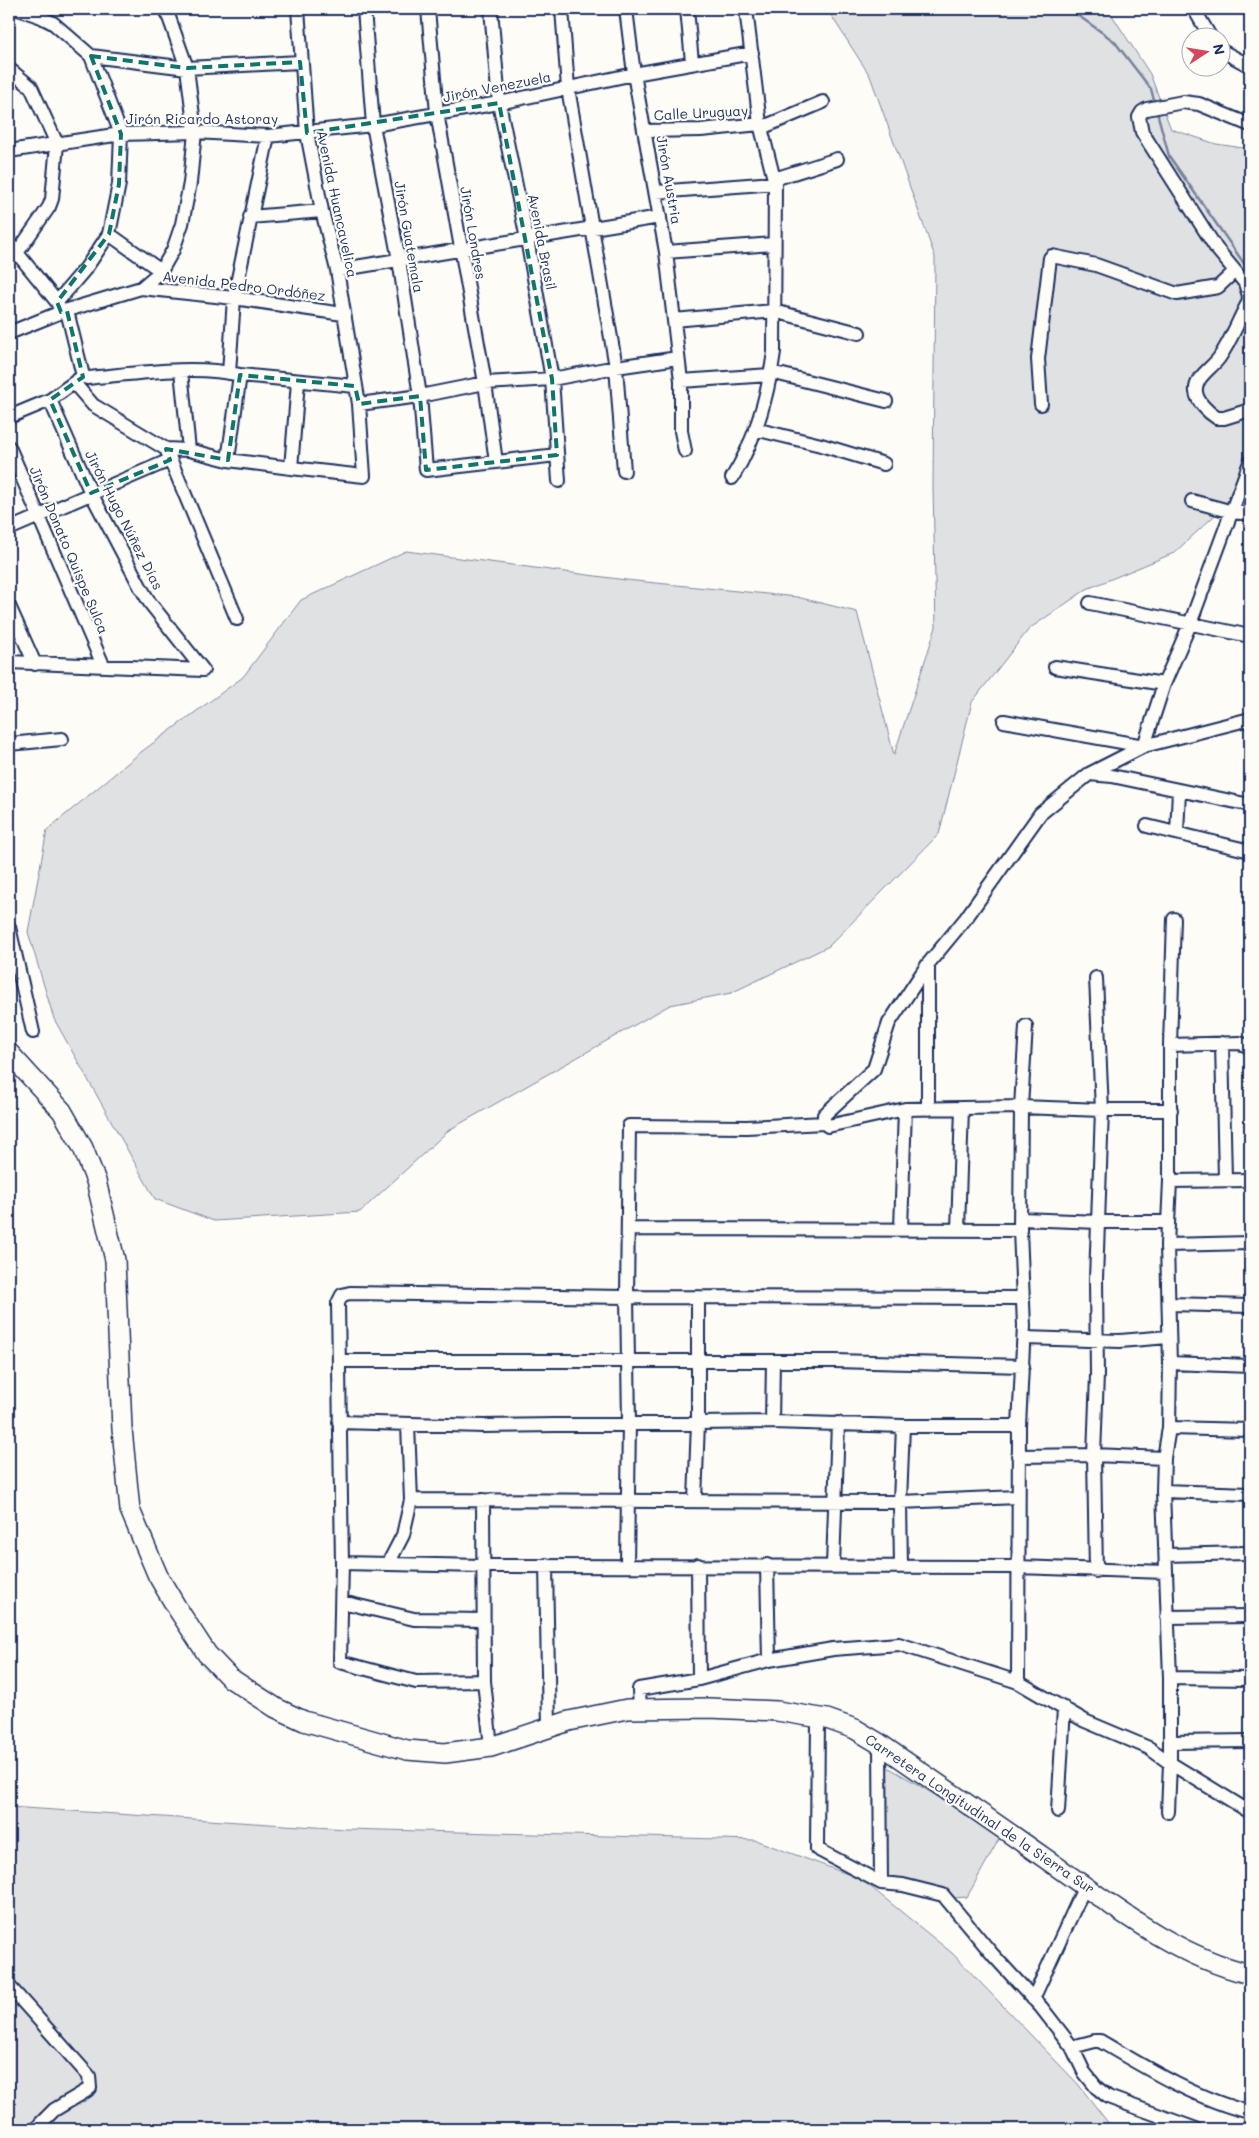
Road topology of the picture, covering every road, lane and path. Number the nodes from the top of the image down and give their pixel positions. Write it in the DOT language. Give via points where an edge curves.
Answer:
graph roads {
  1 [pos="18,9"];
  2 [pos="166,9"];
  3 [pos="172,9"];
  4 [pos="298,9"];
  5 [pos="364,9"];
  6 [pos="428,9"];
  7 [pos="491,9"];
  8 [pos="562,9"];
  9 [pos="626,9"];
  10 [pos="687,9"];
  11 [pos="746,9"];
  12 [pos="1194,9"];
  13 [pos="1205,28"];
  14 [pos="752,53"];
  15 [pos="1232,55"];
  16 [pos="92,56"];
  17 [pos="300,62"];
  18 [pos="692,62"];
  19 [pos="1249,63"];
  20 [pos="187,68"];
  21 [pos="9,69"];
  22 [pos="634,74"];
  23 [pos="568,88"];
  24 [pos="823,102"];
  25 [pos="499,103"];
  26 [pos="437,113"];
  27 [pos="373,125"];
  28 [pos="1250,125"];
  29 [pos="760,126"];
  30 [pos="644,131"];
  31 [pos="195,132"];
  32 [pos="307,133"];
  33 [pos="121,134"];
  34 [pos="268,136"];
  35 [pos="57,144"];
  36 [pos="9,150"];
  37 [pos="837,159"];
  38 [pos="774,181"];
  39 [pos="656,192"];
  40 [pos="322,211"];
  41 [pos="250,217"];
  42 [pos="660,217"];
  43 [pos="592,230"];
  44 [pos="109,234"];
  45 [pos="528,239"];
  46 [pos="774,244"];
  47 [pos="461,249"];
  48 [pos="12,250"];
  49 [pos="666,252"];
  50 [pos="399,260"];
  51 [pos="337,270"];
  52 [pos="161,271"];
  53 [pos="1236,271"];
  54 [pos="141,288"];
  55 [pos="234,298"];
  56 [pos="62,309"];
  57 [pos="774,311"];
  58 [pos="343,314"];
  59 [pos="674,320"];
  60 [pos="9,333"];
  61 [pos="859,333"];
  62 [pos="678,358"];
  63 [pos="616,367"];
  64 [pos="181,371"];
  65 [pos="771,373"];
  66 [pos="235,374"];
  67 [pos="552,379"];
  68 [pos="78,380"];
  69 [pos="681,381"];
  70 [pos="298,382"];
  71 [pos="484,383"];
  72 [pos="355,386"];
  73 [pos="420,396"];
  74 [pos="50,400"];
  75 [pos="886,402"];
  76 [pos="359,404"];
  77 [pos="1041,404"];
  78 [pos="1250,410"];
  79 [pos="9,417"];
  80 [pos="755,429"];
  81 [pos="9,447"];
  82 [pos="189,450"];
  83 [pos="685,451"];
  84 [pos="168,454"];
  85 [pos="557,455"];
  86 [pos="228,460"];
  87 [pos="496,462"];
  88 [pos="1250,462"];
  89 [pos="884,464"];
  90 [pos="290,468"];
  91 [pos="624,471"];
  92 [pos="732,478"];
  93 [pos="559,481"];
  94 [pos="91,493"];
  95 [pos="1192,501"];
  96 [pos="1232,512"];
  97 [pos="1250,514"];
  98 [pos="38,516"];
  99 [pos="9,529"];
  100 [pos="1090,603"];
  101 [pos="9,606"];
  102 [pos="237,619"];
  103 [pos="1190,624"];
  104 [pos="1250,636"];
  105 [pos="9,662"];
  106 [pos="35,664"];
  107 [pos="103,665"];
  108 [pos="1055,667"];
  109 [pos="1164,684"];
  110 [pos="1250,719"];
  111 [pos="1004,721"];
  112 [pos="62,739"];
  113 [pos="9,744"];
  114 [pos="1144,746"];
  115 [pos="1089,774"];
  116 [pos="1179,790"];
  117 [pos="1250,805"];
  118 [pos="1146,826"];
  119 [pos="1177,833"];
  120 [pos="1250,851"];
  121 [pos="1174,919"];
  122 [pos="9,927"];
  123 [pos="928,964"];
  124 [pos="1096,978"];
  125 [pos="1026,1026"];
  126 [pos="32,1032"];
  127 [pos="1222,1043"];
  128 [pos="1170,1045"];
  129 [pos="1250,1047"];
  130 [pos="9,1053"];
  131 [pos="1021,1107"];
  132 [pos="962,1108"];
  133 [pos="905,1109"];
  134 [pos="928,1109"];
  135 [pos="1102,1110"];
  136 [pos="1171,1110"];
  137 [pos="824,1123"];
  138 [pos="1225,1179"];
  139 [pos="1250,1180"];
  140 [pos="1170,1181"];
  141 [pos="1099,1222"];
  142 [pos="1167,1222"];
  143 [pos="1021,1224"];
  144 [pos="628,1229"];
  145 [pos="901,1230"];
  146 [pos="958,1230"];
  147 [pos="1250,1243"];
  148 [pos="1167,1245"];
  149 [pos="626,1297"];
  150 [pos="698,1297"];
  151 [pos="1023,1298"];
  152 [pos="1169,1304"];
  153 [pos="1250,1306"];
  154 [pos="1168,1337"];
  155 [pos="1024,1338"];
  156 [pos="1096,1340"];
  157 [pos="339,1361"];
  158 [pos="628,1361"];
  159 [pos="773,1361"];
  160 [pos="698,1362"];
  161 [pos="1170,1363"];
  162 [pos="1023,1366"];
  163 [pos="1250,1366"];
  164 [pos="339,1422"];
  165 [pos="772,1422"];
  166 [pos="630,1423"];
  167 [pos="698,1423"];
  168 [pos="838,1423"];
  169 [pos="408,1425"];
  170 [pos="904,1426"];
  171 [pos="1019,1426"];
  172 [pos="1169,1428"];
  173 [pos="1250,1430"];
  174 [pos="1094,1455"];
  175 [pos="1018,1456"];
  176 [pos="1164,1458"];
  177 [pos="1163,1491"];
  178 [pos="1250,1494"];
  179 [pos="1018,1497"];
  180 [pos="412,1500"];
  181 [pos="483,1500"];
  182 [pos="628,1500"];
  183 [pos="696,1500"];
  184 [pos="835,1501"];
  185 [pos="900,1502"];
  186 [pos="1246,1553"];
  187 [pos="1166,1555"];
  188 [pos="342,1563"];
  189 [pos="388,1564"];
  190 [pos="546,1565"];
  191 [pos="627,1565"];
  192 [pos="698,1565"];
  193 [pos="767,1565"];
  194 [pos="483,1566"];
  195 [pos="834,1566"];
  196 [pos="901,1567"];
  197 [pos="1018,1567"];
  198 [pos="1096,1571"];
  199 [pos="1166,1572"];
  200 [pos="342,1602"];
  201 [pos="1250,1616"];
  202 [pos="1167,1617"];
  203 [pos="483,1620"];
  204 [pos="769,1660"];
  205 [pos="1170,1678"];
  206 [pos="699,1679"];
  207 [pos="1250,1679"];
  208 [pos="484,1682"];
  209 [pos="1018,1682"];
  210 [pos="1064,1708"];
  211 [pos="640,1710"];
  212 [pos="818,1718"];
  213 [pos="549,1728"];
  214 [pos="1250,1741"];
  215 [pos="1171,1742"];
  216 [pos="880,1744"];
  217 [pos="490,1747"];
  218 [pos="1170,1763"];
  219 [pos="1058,1811"];
  220 [pos="1168,1812"];
  221 [pos="1250,1812"];
  222 [pos="881,1883"];
  223 [pos="1085,1886"];
  224 [pos="1250,1974"];
  225 [pos="9,1986"];
  226 [pos="1033,1999"];
  227 [pos="1072,2047"];
  228 [pos="1250,2112"];
  229 [pos="40,2129"];
  230 [pos="1196,2129"];
  1 -- 16 [label="street" via="53,24"];
  2 -- 3 [label="street"];
  2 -- 20 [label="street"];
  4 -- 17 [label="street, Avenida Huancavelica"];
  5 -- 27 [label="street, Jirón Guatemala"];
  6 -- 26 [label="street, Jirón Londres"];
  7 -- 25 [label="street, Avenida Brasil"];
  8 -- 23 [label="street"];
  9 -- 22 [label="street, Jirón Austria"];
  10 -- 18 [label="street"];
  11 -- 14 [label="street"];
  12 -- 13 [label="street"];
  14 -- 18 [label="street, Jirón Venezuela"];
  14 -- 29 [label="street"];
  15 -- 19 [label="street"];
  16 -- 20 [label="street"];
  16 -- 33 [label="street"];
  17 -- 20 [label="street"];
  17 -- 32 [label="street, Avenida Huancavelica"];
  18 -- 22 [label="street, Jirón Venezuela"];
  20 -- 31 [label="street"];
  21 -- 35 [label="street" via="32,87"];
  22 -- 23 [label="street, Jirón Venezuela"];
  22 -- 30 [label="street, Jirón Austria"];
  23 -- 25 [label="street, Jirón Venezuela"];
  23 -- 43 [label="street"];
  24 -- 29 [label="street, Calle Uruguay"];
  25 -- 26 [label="street, Jirón Venezuela"];
  25 -- 45 [label="street, Avenida Brasil"];
  26 -- 27 [label="street, Jirón Venezuela"];
  26 -- 47 [label="street, Jirón Londres"];
  27 -- 32 [label="street, Jirón Venezuela"];
  27 -- 50 [label="street, Jirón Guatemala"];
  28 -- 53 [label="street" via="1199,104 1183,102 1146,109 1139,117 1142,132 1216,248"];
  29 -- 30 [label="street, Calle Uruguay"];
  29 -- 38 [label="street"];
  30 -- 39 [label="street, Jirón Austria"];
  31 -- 33 [label="street, Jirón Ricardo Astoray"];
  31 -- 34 [label="street, Jirón Ricardo Astoray"];
  31 -- 52 [label="street" via="182,224"];
  32 -- 34 [label="street, Jirón Ricardo Astoray"];
  32 -- 40 [label="street, Avenida Huancavelica"];
  33 -- 35 [label="street, Jirón Ricardo Astoray"];
  33 -- 44 [label="street" via="119,184"];
  34 -- 41 [label="street"];
  35 -- 36 [label="street, Jirón Ricardo Astoray"];
  35 -- 48 [label="street" via="49,207"];
  37 -- 38 [label="street"];
  38 -- 39 [label="street"];
  38 -- 46 [label="street"];
  39 -- 42 [label="street, Jirón Austria"];
  40 -- 41 [label="street"];
  40 -- 51 [label="street, Avenida Huancavelica"];
  41 -- 55 [label="street"];
  42 -- 43 [label="street"];
  42 -- 49 [label="street, Jirón Austria"];
  43 -- 45 [label="street"];
  43 -- 63 [label="street"];
  44 -- 52 [label="street"];
  44 -- 56 [label="street"];
  45 -- 47 [label="street"];
  45 -- 67 [label="street, Avenida Brasil"];
  46 -- 49 [label="street"];
  46 -- 57 [label="street"];
  47 -- 50 [label="street"];
  47 -- 71 [label="street, Jirón Londres"];
  48 -- 56 [label="street"];
  49 -- 59 [label="street, Jirón Austria"];
  50 -- 51 [label="street"];
  50 -- 73 [label="street, Jirón Guatemala"];
  51 -- 58 [label="street, Avenida Huancavelica"];
  52 -- 54 [label="street"];
  53 -- 77 [label="street" via="1218,287 1178,294 1096,265 1052,256 1038,359"];
  53 -- 78 [label="street" via="1248,289 1248,303 1219,359 1199,379 1196,392 1201,403 1217,418"];
  54 -- 55 [label="street, Avenida Pedro Ordóñez"];
  54 -- 56 [label="street"];
  55 -- 58 [label="street, Avenida Pedro Ordóñez"];
  55 -- 66 [label="street"];
  56 -- 60 [label="street"];
  56 -- 68 [label="street"];
  57 -- 59 [label="street"];
  57 -- 61 [label="street"];
  57 -- 65 [label="street"];
  58 -- 72 [label="street, Avenida Huancavelica"];
  59 -- 62 [label="street, Jirón Austria"];
  62 -- 63 [label="street"];
  62 -- 69 [label="street, Jirón Austria"];
  63 -- 67 [label="street"];
  63 -- 91 [label="street"];
  64 -- 66 [label="street"];
  64 -- 68 [label="street"];
  64 -- 82 [label="street"];
  65 -- 69 [label="street"];
  65 -- 75 [label="street"];
  65 -- 80 [label="street"];
  66 -- 70 [label="street"];
  66 -- 86 [label="street"];
  67 -- 71 [label="street"];
  67 -- 85 [label="street, Avenida Brasil"];
  68 -- 74 [label="street"];
  68 -- 84 [label="street" via="93,406"];
  69 -- 83 [label="street, Jirón Austria" via="681,431"];
  70 -- 72 [label="street"];
  70 -- 90 [label="street"];
  71 -- 73 [label="street"];
  71 -- 87 [label="street, Jirón Londres"];
  72 -- 76 [label="street, Avenida Huancavelica"];
  73 -- 76 [label="street"];
  73 -- 87 [label="street, Jirón Guatemala" via="426,470"];
  74 -- 79 [label="street"];
  74 -- 94 [label="street, Jirón Hugo Núñez Días"];
  76 -- 90 [label="street, Avenida Huancavelica" via="364,476"];
  80 -- 89 [label="street"];
  80 -- 92 [label="street"];
  81 -- 98 [label="street, Jirón Donato Quispe Sulca"];
  82 -- 84 [label="street"];
  82 -- 86 [label="street"];
  84 -- 94 [label="street"];
  84 -- 102 [label="street"];
  85 -- 87 [label="street"];
  85 -- 93 [label="street, Avenida Brasil"];
  86 -- 90 [label="street"];
  88 -- 96 [label="street"];
  94 -- 98 [label="street"];
  94 -- 107 [label="street, Jirón Hugo Núñez Días" via="150,604 203,670"];
  95 -- 96 [label="street"];
  96 -- 97 [label="street"];
  96 -- 103 [label="street"];
  98 -- 99 [label="street"];
  98 -- 107 [label="street, Jirón Donato Quispe Sulca"];
  100 -- 103 [label="street"];
  101 -- 106 [label="street"];
  103 -- 104 [label="street"];
  103 -- 109 [label="street"];
  105 -- 106 [label="street"];
  106 -- 107 [label="street"];
  108 -- 109 [label="street"];
  109 -- 114 [label="street"];
  110 -- 114 [label="street"];
  111 -- 114 [label="street"];
  112 -- 113 [label="street"];
  114 -- 115 [label="street"];
  115 -- 116 [label="street"];
  115 -- 123 [label="street" via="1040,814 966,918"];
  116 -- 117 [label="street"];
  116 -- 119 [label="street"];
  118 -- 119 [label="street"];
  119 -- 120 [label="street"];
  121 -- 128 [label="street"];
  122 -- 126 [label="street"];
  123 -- 134 [label="street"];
  123 -- 137 [label="street" via="889,1023 874,1069 824,1115"];
  124 -- 135 [label="street"];
  125 -- 131 [label="street"];
  127 -- 128 [label="street"];
  127 -- 129 [label="street" via="1240,1043"];
  127 -- 138 [label="street"];
  128 -- 136 [label="street"];
  130 -- 217 [label="highway, Carretera Longitudinal de la Sierra Sur" via="62,1111 83,1148 96,1181 115,1260 122,1429 130,1510 158,1576 207,1654 230,1678 276,1708 304,1721 408,1750 445,1753"];
  131 -- 132 [label="street"];
  131 -- 135 [label="street"];
  131 -- 143 [label="street"];
  132 -- 134 [label="street"];
  132 -- 146 [label="street"];
  133 -- 134 [label="street"];
  133 -- 137 [label="street" via="828,1126"];
  133 -- 145 [label="street"];
  135 -- 136 [label="street"];
  135 -- 141 [label="street"];
  136 -- 140 [label="street"];
  137 -- 144 [label="street" via="747,1127 629,1126"];
  138 -- 139 [label="street"];
  138 -- 140 [label="street"];
  140 -- 142 [label="street"];
  141 -- 142 [label="street"];
  141 -- 143 [label="street"];
  141 -- 156 [label="street"];
  142 -- 148 [label="street"];
  143 -- 146 [label="street"];
  143 -- 151 [label="street"];
  144 -- 145 [label="street"];
  144 -- 149 [label="street"];
  145 -- 146 [label="street"];
  147 -- 148 [label="street"];
  148 -- 152 [label="street"];
  149 -- 150 [label="street"];
  149 -- 157 [label="street" via="350,1293 342,1295 338,1303"];
  149 -- 158 [label="street"];
  150 -- 151 [label="street"];
  150 -- 160 [label="street"];
  151 -- 155 [label="street"];
  152 -- 153 [label="street"];
  152 -- 154 [label="street"];
  154 -- 156 [label="street"];
  154 -- 161 [label="street"];
  155 -- 156 [label="street"];
  155 -- 162 [label="street"];
  156 -- 174 [label="street"];
  157 -- 158 [label="street"];
  157 -- 164 [label="street"];
  158 -- 160 [label="street"];
  158 -- 166 [label="street"];
  159 -- 160 [label="street"];
  159 -- 162 [label="street"];
  159 -- 165 [label="street"];
  160 -- 167 [label="street"];
  161 -- 163 [label="street"];
  161 -- 172 [label="street"];
  162 -- 171 [label="street"];
  164 -- 169 [label="street"];
  164 -- 188 [label="street"];
  165 -- 167 [label="street"];
  165 -- 168 [label="street"];
  166 -- 167 [label="street"];
  166 -- 169 [label="street"];
  166 -- 182 [label="street"];
  167 -- 183 [label="street"];
  168 -- 170 [label="street"];
  168 -- 184 [label="street"];
  169 -- 180 [label="street"];
  170 -- 171 [label="street"];
  170 -- 185 [label="street"];
  171 -- 175 [label="street"];
  172 -- 173 [label="street"];
  172 -- 176 [label="street"];
  174 -- 175 [label="street"];
  174 -- 176 [label="street"];
  174 -- 198 [label="street"];
  175 -- 179 [label="street"];
  176 -- 177 [label="street"];
  177 -- 178 [label="street"];
  177 -- 187 [label="street"];
  179 -- 185 [label="street"];
  179 -- 197 [label="street"];
  180 -- 181 [label="street"];
  180 -- 189 [label="street" via="403,1535"];
  181 -- 182 [label="street"];
  181 -- 194 [label="street"];
  182 -- 183 [label="street"];
  182 -- 191 [label="street"];
  183 -- 184 [label="street"];
  184 -- 185 [label="street"];
  184 -- 195 [label="street"];
  185 -- 196 [label="street"];
  186 -- 187 [label="street"];
  187 -- 199 [label="street"];
  188 -- 189 [label="street"];
  188 -- 200 [label="street"];
  189 -- 194 [label="street"];
  190 -- 191 [label="street"];
  190 -- 194 [label="street"];
  190 -- 213 [label="street"];
  191 -- 192 [label="street"];
  192 -- 193 [label="street"];
  192 -- 206 [label="street"];
  193 -- 195 [label="street"];
  193 -- 204 [label="street"];
  194 -- 203 [label="street"];
  195 -- 196 [label="street"];
  196 -- 197 [label="street"];
  197 -- 198 [label="street"];
  197 -- 209 [label="street"];
  198 -- 199 [label="street"];
  199 -- 202 [label="street"];
  200 -- 203 [label="street" via="414,1619"];
  200 -- 208 [label="street" via="340,1662 416,1682"];
  201 -- 202 [label="street"];
  202 -- 205 [label="street"];
  203 -- 208 [label="street"];
  204 -- 206 [label="street"];
  204 -- 209 [label="street" via="833,1649 899,1644"];
  205 -- 207 [label="street"];
  205 -- 215 [label="street"];
  206 -- 211 [label="street" via="639,1689"];
  208 -- 217 [label="street"];
  209 -- 210 [label="street"];
  210 -- 218 [label="street" via="1109,1733 1149,1748"];
  210 -- 219 [label="street"];
  211 -- 212 [label="highway, Carretera Longitudinal de la Sierra Sur" via="709,1708 777,1711"];
  211 -- 213 [label="highway, Carretera Longitudinal de la Sierra Sur" via="569,1721"];
  212 -- 216 [label="highway, Carretera Longitudinal de la Sierra Sur" via="855,1729"];
  212 -- 222 [label="street" via="817,1848"];
  213 -- 217 [label="highway, Carretera Longitudinal de la Sierra Sur"];
  214 -- 215 [label="street"];
  215 -- 218 [label="street"];
  216 -- 222 [label="street"];
  216 -- 223 [label="highway, Carretera Longitudinal de la Sierra Sur"];
  218 -- 220 [label="street"];
  218 -- 221 [label="street"];
  222 -- 226 [label="street" via="943,1895"];
  223 -- 224 [label="highway, Carretera Longitudinal de la Sierra Sur" via="1174,1944"];
  223 -- 226 [label="street"];
  225 -- 229 [label="street" via="89,2076 90,2088 54,2110 40,2124"];
  226 -- 227 [label="street"];
  227 -- 228 [label="street" via="1100,2042 1157,2075"];
  227 -- 230 [label="street" via="1084,2072 1108,2097"];
}
